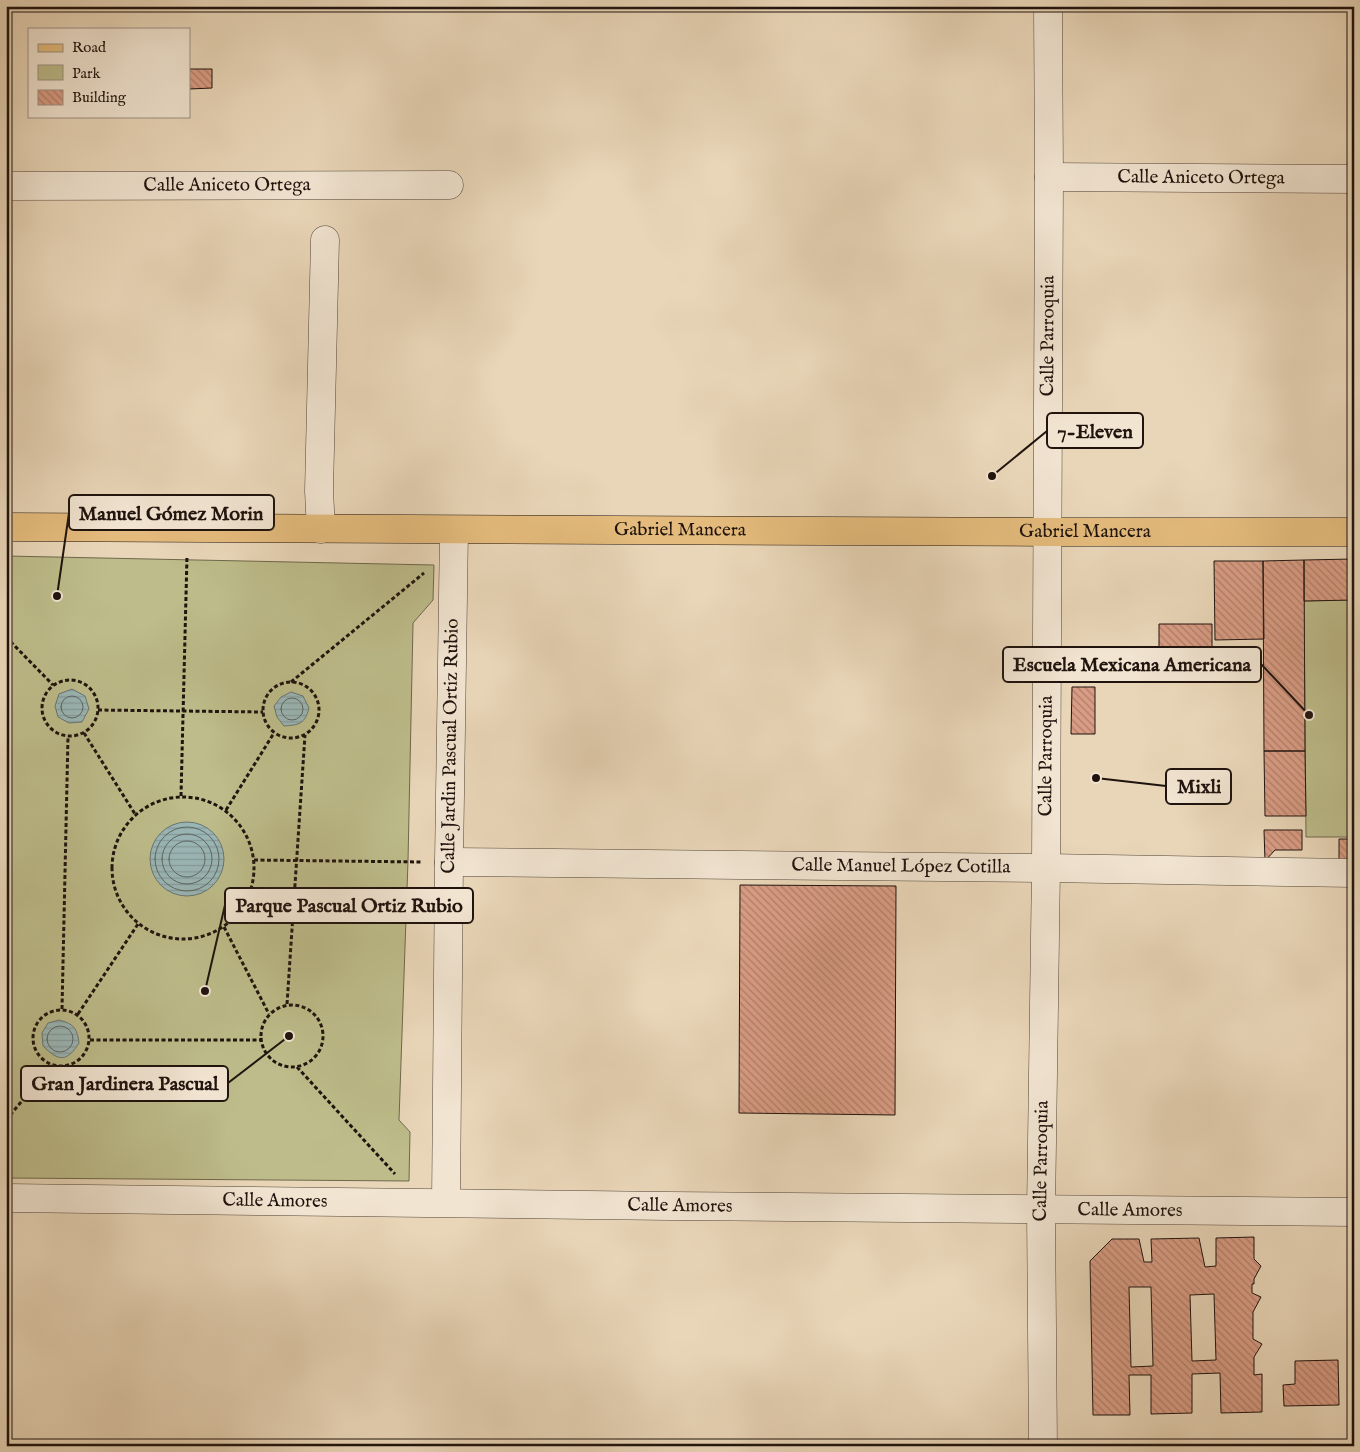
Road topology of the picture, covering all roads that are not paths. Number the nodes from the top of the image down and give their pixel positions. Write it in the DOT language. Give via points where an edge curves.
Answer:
graph roads {
  1 [pos="1048,6"];
  2 [pos="1049,178"];
  3 [pos="1354,179"];
  4 [pos="449,184"];
  5 [pos="6,186"];
  6 [pos="324,240"];
  7 [pos="6,527"];
  8 [pos="321,529"];
  9 [pos="454,530"];
  10 [pos="1047,532"];
  11 [pos="1354,532"];
  12 [pos="449,862"];
  13 [pos="1046,868"];
  14 [pos="1354,874"];
  15 [pos="6,1198"];
  16 [pos="433,1202"];
  17 [pos="1041,1211"];
  18 [pos="1354,1212"];
  19 [pos="1043,1446"];
  1 -- 2 [label="street, Calle Parroquia"];
  2 -- 3 [label="street, Calle Aniceto Ortega"];
  2 -- 10 [label="street, Calle Parroquia"];
  4 -- 5 [label="street, Calle Aniceto Ortega"];
  6 -- 8 [label="street"];
  7 -- 8 [label="main road, Gabriel Mancera"];
  8 -- 9 [label="main road, Gabriel Mancera"];
  9 -- 10 [label="main road, Gabriel Mancera"];
  9 -- 12 [label="street, Calle Jardin Pascual Ortiz Rubio"];
  10 -- 11 [label="main road, Gabriel Mancera"];
  10 -- 13 [label="street, Calle Parroquia"];
  12 -- 13 [label="street, Calle Manuel López Cotilla"];
  12 -- 16 [label="street, Calle Jardin Pascual Ortiz Rubio"];
  13 -- 14 [label="street, Calle Manuel López Cotilla"];
  13 -- 17 [label="street, Calle Parroquia"];
  15 -- 16 [label="street, Calle Amores"];
  16 -- 17 [label="street, Calle Amores"];
  17 -- 18 [label="street, Calle Amores"];
  17 -- 19 [label="street, Calle Parroquia"];
}
